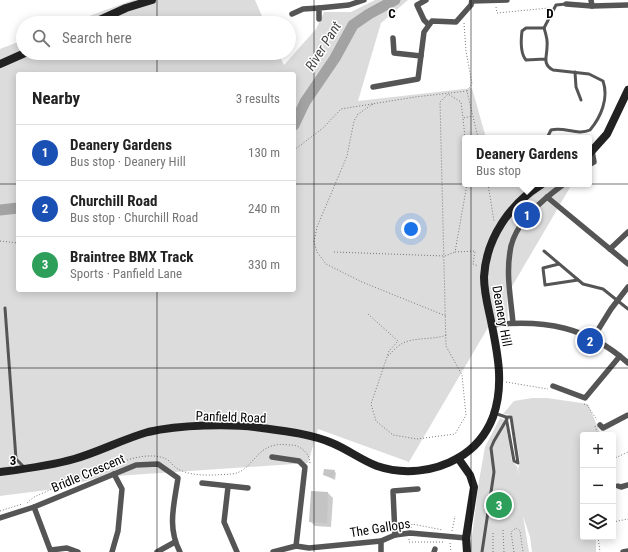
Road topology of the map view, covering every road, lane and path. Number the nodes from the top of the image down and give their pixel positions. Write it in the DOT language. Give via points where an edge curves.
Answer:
graph roads {
  1 [pos="152,0"];
  2 [pos="364,0"];
  3 [pos="426,0"];
  4 [pos="496,0"];
  5 [pos="507,0"];
  6 [pos="472,1"];
  7 [pos="591,3"];
  8 [pos="566,4"];
  9 [pos="626,4"];
  10 [pos="553,7"];
  11 [pos="318,8"];
  12 [pos="464,13"];
  13 [pos="292,14"];
  14 [pos="108,16"];
  15 [pos="319,19"];
  16 [pos="428,24"];
  17 [pos="544,28"];
  18 [pos="392,38"];
  19 [pos="421,56"];
  20 [pos="16,57"];
  21 [pos="545,60"];
  22 [pos="0,64"];
  23 [pos="575,72"];
  24 [pos="373,87"];
  25 [pos="628,90"];
  26 [pos="467,91"];
  27 [pos="448,94"];
  28 [pos="581,100"];
  29 [pos="373,104"];
  30 [pos="473,116"];
  31 [pos="463,118"];
  32 [pos="465,135"];
  33 [pos="477,135"];
  34 [pos="548,135"];
  35 [pos="296,148"];
  36 [pos="592,151"];
  37 [pos="467,187"];
  38 [pos="489,187"];
  39 [pos="535,187"];
  40 [pos="560,187"];
  41 [pos="547,197"];
  42 [pos="628,232"];
  43 [pos="496,234"];
  44 [pos="0,241"];
  45 [pos="16,243"];
  46 [pos="610,249"];
  47 [pos="544,251"];
  48 [pos="334,252"];
  49 [pos="456,252"];
  50 [pos="445,256"];
  51 [pos="559,264"];
  52 [pos="628,264"];
  53 [pos="485,268"];
  54 [pos="578,280"];
  55 [pos="628,287"];
  56 [pos="618,300"];
  57 [pos="5,308"];
  58 [pos="628,308"];
  59 [pos="368,314"];
  60 [pos="446,316"];
  61 [pos="513,323"];
  62 [pos="492,325"];
  63 [pos="447,335"];
  64 [pos="593,338"];
  65 [pos="620,356"];
  66 [pos="388,357"];
  67 [pos="628,363"];
  68 [pos="500,381"];
  69 [pos="554,388"];
  70 [pos="585,401"];
  71 [pos="494,413"];
  72 [pos="628,415"];
  73 [pos="507,418"];
  74 [pos="602,427"];
  75 [pos="628,452"];
  76 [pos="272,457"];
  77 [pos="458,458"];
  78 [pos="616,458"];
  79 [pos="25,469"];
  80 [pos="310,469"];
  81 [pos="0,472"];
  82 [pos="104,473"];
  83 [pos="114,474"];
  84 [pos="91,478"];
  85 [pos="202,483"];
  86 [pos="628,485"];
  87 [pos="618,486"];
  88 [pos="228,487"];
  89 [pos="248,488"];
  90 [pos="418,489"];
  91 [pos="34,507"];
  92 [pos="0,511"];
  93 [pos="0,518"];
  94 [pos="628,519"];
  95 [pos="616,521"];
  96 [pos="502,530"];
  97 [pos="493,533"];
  98 [pos="395,536"];
  99 [pos="466,538"];
  100 [pos="598,540"];
  101 [pos="382,541"];
  102 [pos="175,542"];
  103 [pos="296,546"];
  104 [pos="310,550"];
  105 [pos="51,551"];
  106 [pos="628,551"];
  107 [pos="78,552"];
  108 [pos="112,552"];
  109 [pos="157,552"];
  110 [pos="180,552"];
  111 [pos="237,552"];
  112 [pos="273,552"];
  113 [pos="381,552"];
  114 [pos="467,552"];
  115 [pos="482,552"];
  116 [pos="493,552"];
  117 [pos="504,552"];
  118 [pos="514,552"];
  119 [pos="523,552"];
  120 [pos="600,552"];
  121 [pos="623,552"];
  1 -- 14 [label="main road"];
  2 -- 11 [label="street" via="349,6"];
  3 -- 16 [label="street" via="417,5"];
  4 -- 5 [label="street"];
  4 -- 6 [label="street"];
  4 -- 10 [label="path" via="497,14"];
  6 -- 12 [label="street"];
  7 -- 8 [label="street"];
  7 -- 9 [label="street"];
  8 -- 10 [label="lane"];
  10 -- 17 [label="lane" via="552,15"];
  11 -- 13 [label="street" via="303,9"];
  11 -- 15 [label="street"];
  12 -- 16 [label="street" via="456,22 432,21"];
  12 -- 26 [label="path" via="466,52 472,84"];
  16 -- 19 [label="street" via="424,32"];
  17 -- 21 [label="lane" via="547,47"];
  17 -- 21 [label="lane" via="526,28 521,36 523,57 526,60"];
  18 -- 19 [label="street" via="394,53"];
  19 -- 24 [label="street" via="418,79"];
  20 -- 22 [label="main road"];
  21 -- 23 [label="lane" via="548,67 554,70"];
  23 -- 28 [label="lane"];
  23 -- 34 [label="lane" via="589,74 603,81 606,90 604,106 590,130 578,132 558,128 551,130"];
  25 -- 36 [label="main road" via="607,134"];
  26 -- 27 [label="path"];
  26 -- 30 [label="path"];
  27 -- 29 [label="path"];
  27 -- 31 [label="path" via="461,102"];
  27 -- 50 [label="path" via="440,102"];
  29 -- 35 [label="path" via="341,109"];
  29 -- 60 [label="path" via="358,114 354,121 347,156 316,232 314,242 317,252 326,264"];
  30 -- 31 [label="path"];
  30 -- 33 [label="path"];
  31 -- 32 [label="path"];
  37 -- 49 [label="path"];
  38 -- 43 [label="path"];
  39 -- 43 [label="main road, Deanery Hill" via="510,211"];
  40 -- 41 [label="street, Deanery Hill"];
  41 -- 46 [label="street"];
  41 -- 61 [label="street, Deanery Hill" via="520,226 510,251"];
  42 -- 46 [label="street"];
  43 -- 53 [label="main road, Deanery Hill"];
  44 -- 45 [label="path"];
  46 -- 52 [label="street"];
  47 -- 51 [label="lane"];
  48 -- 50 [label="path"];
  49 -- 50 [label="path"];
  49 -- 53 [label="path" via="475,251 473,264"];
  50 -- 60 [label="path"];
  51 -- 54 [label="lane"];
  51 -- 54 [label="lane" via="543,268 545,285"];
  53 -- 62 [label="main road, Deanery Hill" via="484,290"];
  54 -- 56 [label="lane" via="590,287 603,289"];
  55 -- 56 [label="street"];
  56 -- 58 [label="lane"];
  56 -- 64 [label="street"];
  57 -- 79 [label="lane" via="16,459"];
  59 -- 66 [label="path" via="398,341"];
  60 -- 63 [label="path"];
  61 -- 62 [label="street"];
  61 -- 64 [label="street" via="530,322 558,326"];
  62 -- 68 [label="main road, Deanery Hill"];
  63 -- 66 [label="path" via="403,344"];
  63 -- 66 [label="path" via="446,346 462,376 466,415 455,434 416,439 393,435 376,421 371,404"];
  64 -- 65 [label="street"];
  65 -- 67 [label="street"];
  65 -- 70 [label="street"];
  68 -- 69 [label="path"];
  68 -- 71 [label="main road, Deanery Hill"];
  69 -- 70 [label="street"];
  70 -- 74 [label="path"];
  71 -- 73 [label="lane"];
  71 -- 77 [label="main road, Deanery Hill" via="489,428 478,443"];
  72 -- 74 [label="street"];
  73 -- 73 [label="lane" via="511,417 518,463 514,460"];
  73 -- 115 [label="lane" via="491,448 494,472"];
  75 -- 78 [label="path"];
  76 -- 103 [label="street" via="300,460 305,467"];
  77 -- 79 [label="main road, Panfield Road" via="441,466 422,470 396,470 378,466 331,442 312,436 260,427 212,426 148,432 72,460"];
  77 -- 99 [label="main road" via="470,475 474,487"];
  79 -- 81 [label="main road, Panfield Road"];
  80 -- 82 [label="path" via="311,461 306,451 297,446 283,444 270,446 260,452 244,469 233,474 194,474 179,470 167,459 145,455 111,466"];
  83 -- 91 [label="street, Bridle Crescent"];
  83 -- 102 [label="street, Bridle Crescent" via="136,465 158,464 178,478 171,526"];
  83 -- 108 [label="street" via="122,489 118,531"];
  84 -- 92 [label="path" via="78,475 70,477 61,485 28,502"];
  85 -- 88 [label="street"];
  86 -- 87 [label="street"];
  88 -- 89 [label="street"];
  88 -- 111 [label="street" via="224,522"];
  90 -- 98 [label="street" via="393,491"];
  91 -- 93 [label="street, Bridle Crescent"];
  91 -- 105 [label="street"];
  94 -- 95 [label="path"];
  96 -- 117 [label="path"];
  97 -- 116 [label="path"];
  98 -- 99 [label="street, The Gallops" via="410,533"];
  98 -- 101 [label="street, The Gallops"];
  99 -- 114 [label="main road"];
  100 -- 120 [label="path"];
  101 -- 104 [label="street, The Gallops"];
  101 -- 113 [label="street"];
  102 -- 109 [label="street"];
  102 -- 110 [label="street, Bridle Crescent"];
  103 -- 104 [label="street, The Gallops"];
  103 -- 112 [label="street, The Gallops"];
  105 -- 107 [label="street" via="68,548"];
  106 -- 121 [label="street"];
  118 -- 119 [label="path" via="511,532 516,528 520,531"];
}
